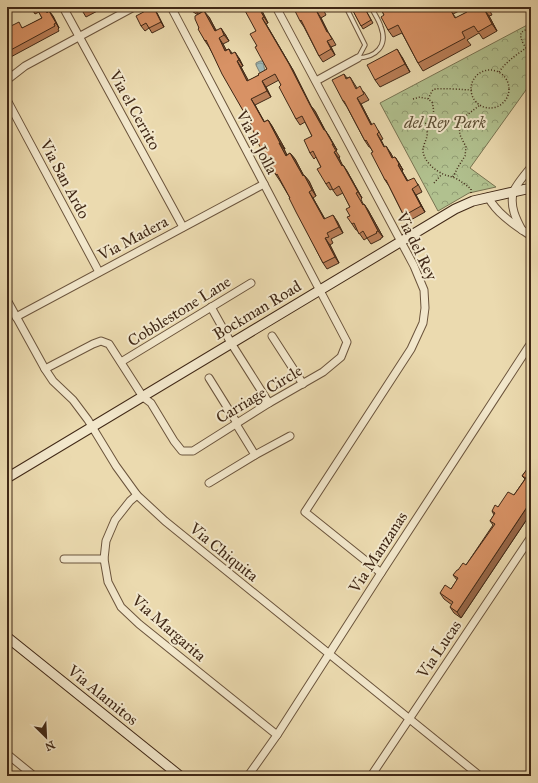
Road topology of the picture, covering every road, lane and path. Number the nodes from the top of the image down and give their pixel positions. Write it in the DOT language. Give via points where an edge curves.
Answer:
graph roads {
  1 [pos="63,7"];
  2 [pos="134,7"];
  3 [pos="171,7"];
  4 [pos="276,7"];
  5 [pos="346,7"];
  6 [pos="371,7"];
  7 [pos="531,27"];
  8 [pos="79,36"];
  9 [pos="526,48"];
  10 [pos="531,55"];
  11 [pos="358,58"];
  12 [pos="499,73"];
  13 [pos="7,80"];
  14 [pos="316,81"];
  15 [pos="472,90"];
  16 [pos="413,99"];
  17 [pos="428,99"];
  18 [pos="7,100"];
  19 [pos="480,105"];
  20 [pos="531,166"];
  21 [pos="442,174"];
  22 [pos="453,177"];
  23 [pos="434,183"];
  24 [pos="264,184"];
  25 [pos="531,188"];
  26 [pos="513,192"];
  27 [pos="488,197"];
  28 [pos="473,201"];
  29 [pos="182,227"];
  30 [pos="522,230"];
  31 [pos="531,236"];
  32 [pos="401,242"];
  33 [pos="99,272"];
  34 [pos="251,283"];
  35 [pos="320,290"];
  36 [pos="7,300"];
  37 [pos="211,307"];
  38 [pos="16,317"];
  39 [pos="272,336"];
  40 [pos="231,343"];
  41 [pos="531,343"];
  42 [pos="121,362"];
  43 [pos="45,369"];
  44 [pos="209,378"];
  45 [pos="303,384"];
  46 [pos="143,397"];
  47 [pos="269,403"];
  48 [pos="237,423"];
  49 [pos="92,427"];
  50 [pos="290,436"];
  51 [pos="255,455"];
  52 [pos="7,478"];
  53 [pos="209,483"];
  54 [pos="137,495"];
  55 [pos="531,537"];
  56 [pos="64,559"];
  57 [pos="104,559"];
  58 [pos="381,573"];
  59 [pos="7,637"];
  60 [pos="329,654"];
  61 [pos="409,719"];
  62 [pos="277,735"];
  63 [pos="7,754"];
  64 [pos="34,776"];
  65 [pos="180,776"];
  66 [pos="248,776"];
  67 [pos="370,776"];
  68 [pos="480,776"];
  1 -- 8 [label="street, Via el Cerrito"];
  2 -- 8 [label="street"];
  3 -- 24 [label="street, Via la Jolla"];
  4 -- 14 [label="street, Via del Rey"];
  5 -- 11 [label="lane" via="366,45"];
  6 -- 11 [label="lane" via="381,27 381,47 366,58"];
  7 -- 9 [label="path" via="521,34"];
  8 -- 13 [label="street" via="25,66"];
  8 -- 29 [label="street, Via el Cerrito"];
  9 -- 10 [label="path"];
  9 -- 12 [label="path" via="504,65"];
  11 -- 14 [label="street"];
  12 -- 15 [label="path" via="492,70 482,73 474,80"];
  12 -- 19 [label="path" via="505,77 509,86 505,101 502,105 492,108"];
  14 -- 32 [label="street, Via del Rey"];
  15 -- 17 [label="path" via="437,88"];
  15 -- 19 [label="path" via="474,99"];
  16 -- 17 [label="path"];
  17 -- 21 [label="path" via="432,102 434,110 431,120 425,124 427,137 423,152 426,161"];
  18 -- 33 [label="street, Via San Ardo"];
  19 -- 22 [label="path" via="462,118 458,125 466,147 465,156"];
  20 -- 26 [label="street"];
  21 -- 22 [label="path"];
  21 -- 23 [label="path"];
  22 -- 28 [label="path" via="471,189"];
  24 -- 29 [label="street, Via Madera"];
  24 -- 35 [label="street, Via la Jolla"];
  25 -- 26 [label="street, Bockman Road"];
  26 -- 27 [label="street, Bockman Road"];
  26 -- 30 [label="street" via="513,210"];
  27 -- 28 [label="street, Bockman Road"];
  27 -- 30 [label="street" via="501,214"];
  28 -- 32 [label="street, Bockman Road"];
  29 -- 33 [label="street, Via Madera"];
  30 -- 31 [label="street"];
  32 -- 35 [label="street, Bockman Road"];
  32 -- 58 [label="street, Via del Rey" via="424,290 423,322 412,349 305,512"];
  33 -- 38 [label="street, Via Madera"];
  34 -- 37 [label="street, Cobblestone Lane"];
  35 -- 40 [label="street, Bockman Road"];
  35 -- 45 [label="street, Carriage Circle" via="347,342 342,357"];
  36 -- 38 [label="street, Via Chiquita"];
  37 -- 40 [label="street"];
  37 -- 42 [label="street, Cobblestone Lane"];
  38 -- 43 [label="street, Via Chiquita"];
  39 -- 45 [label="street"];
  40 -- 46 [label="street, Bockman Road"];
  40 -- 47 [label="street"];
  41 -- 58 [label="street, Via Manzanas"];
  42 -- 43 [label="street" via="109,344 102,341"];
  42 -- 46 [label="street"];
  43 -- 49 [label="street, Via Chiquita" via="53,381 73,400"];
  44 -- 48 [label="street"];
  45 -- 47 [label="street, Carriage Circle"];
  46 -- 48 [label="street, Carriage Circle" via="152,403 182,451 193,451"];
  46 -- 49 [label="street, Bockman Road"];
  47 -- 48 [label="street, Carriage Circle"];
  48 -- 51 [label="street"];
  49 -- 52 [label="street, Bockman Road"];
  49 -- 54 [label="street, Via Chiquita"];
  50 -- 51 [label="street"];
  51 -- 53 [label="street"];
  54 -- 57 [label="street, Via Margarita" via="115,520 106,541"];
  54 -- 60 [label="street, Via Chiquita" via="165,521"];
  55 -- 61 [label="street, Via Lucas"];
  56 -- 57 [label="street"];
  57 -- 62 [label="street, Via Margarita" via="108,582 121,607"];
  58 -- 60 [label="street, Via Manzanas"];
  59 -- 65 [label="street, Via Alamitos"];
  60 -- 61 [label="street, Via Chiquita"];
  60 -- 62 [label="street, Via Manzanas"];
  61 -- 67 [label="street, Via Lucas"];
  61 -- 68 [label="street, Via Chiquita"];
  62 -- 66 [label="street, Via Manzanas"];
  63 -- 64 [label="street"];
}
